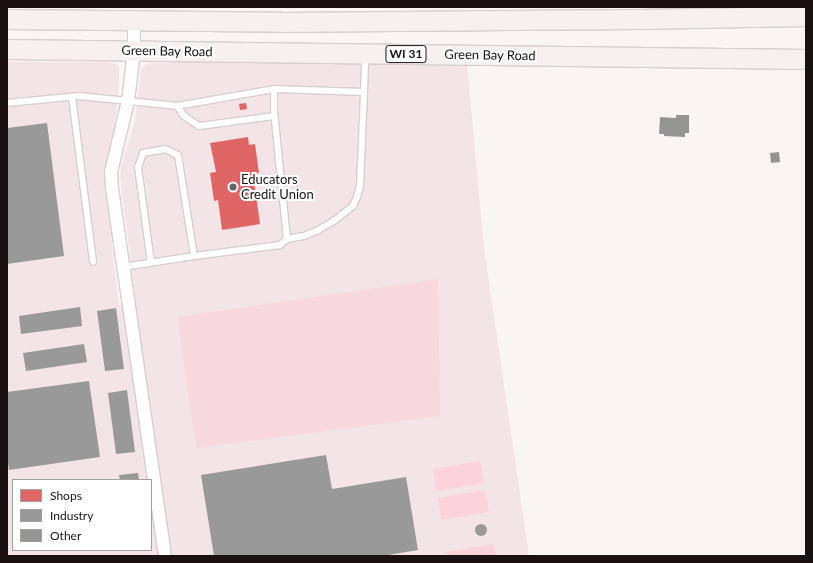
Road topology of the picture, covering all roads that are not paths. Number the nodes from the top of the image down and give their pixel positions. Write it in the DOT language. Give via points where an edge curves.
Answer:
graph roads {
  1 [pos="806,16"];
  2 [pos="7,19"];
  3 [pos="134,20"];
  4 [pos="7,49"];
  5 [pos="134,51"];
  6 [pos="365,54"];
  7 [pos="773,59"];
  8 [pos="806,59"];
  9 [pos="806,66"];
  10 [pos="274,89"];
  11 [pos="364,92"];
  12 [pos="72,97"];
  13 [pos="128,101"];
  14 [pos="7,103"];
  15 [pos="177,106"];
  16 [pos="274,116"];
  17 [pos="287,239"];
  18 [pos="194,256"];
  19 [pos="93,262"];
  20 [pos="151,263"];
  21 [pos="123,267"];
  22 [pos="165,556"];
  1 -- 3 [label="main road" via="640,20"];
  2 -- 3 [label="main road"];
  3 -- 5 [label="street"];
  4 -- 5 [label="main road, Green Bay Road / WI 31"];
  5 -- 6 [label="main road, Green Bay Road / WI 31"];
  5 -- 13 [label="street"];
  6 -- 7 [label="main road, Green Bay Road / WI 31"];
  6 -- 11 [label="lane"];
  7 -- 8 [label="main road, Green Bay Road / WI 31"];
  7 -- 9 [label="main road"];
  10 -- 11 [label="lane"];
  10 -- 15 [label="lane"];
  10 -- 16 [label="lane"];
  11 -- 17 [label="lane" via="360,185 353,206 323,227 304,236"];
  12 -- 13 [label="lane"];
  12 -- 14 [label="lane"];
  12 -- 19 [label="lane"];
  13 -- 15 [label="lane"];
  13 -- 21 [label="street" via="111,172"];
  15 -- 16 [label="lane" via="184,116 199,126"];
  16 -- 17 [label="lane"];
  17 -- 18 [label="lane" via="280,245"];
  18 -- 20 [label="lane"];
  18 -- 20 [label="lane" via="178,154 165,149 143,153 138,167"];
  20 -- 21 [label="lane"];
  21 -- 22 [label="street"];
}
